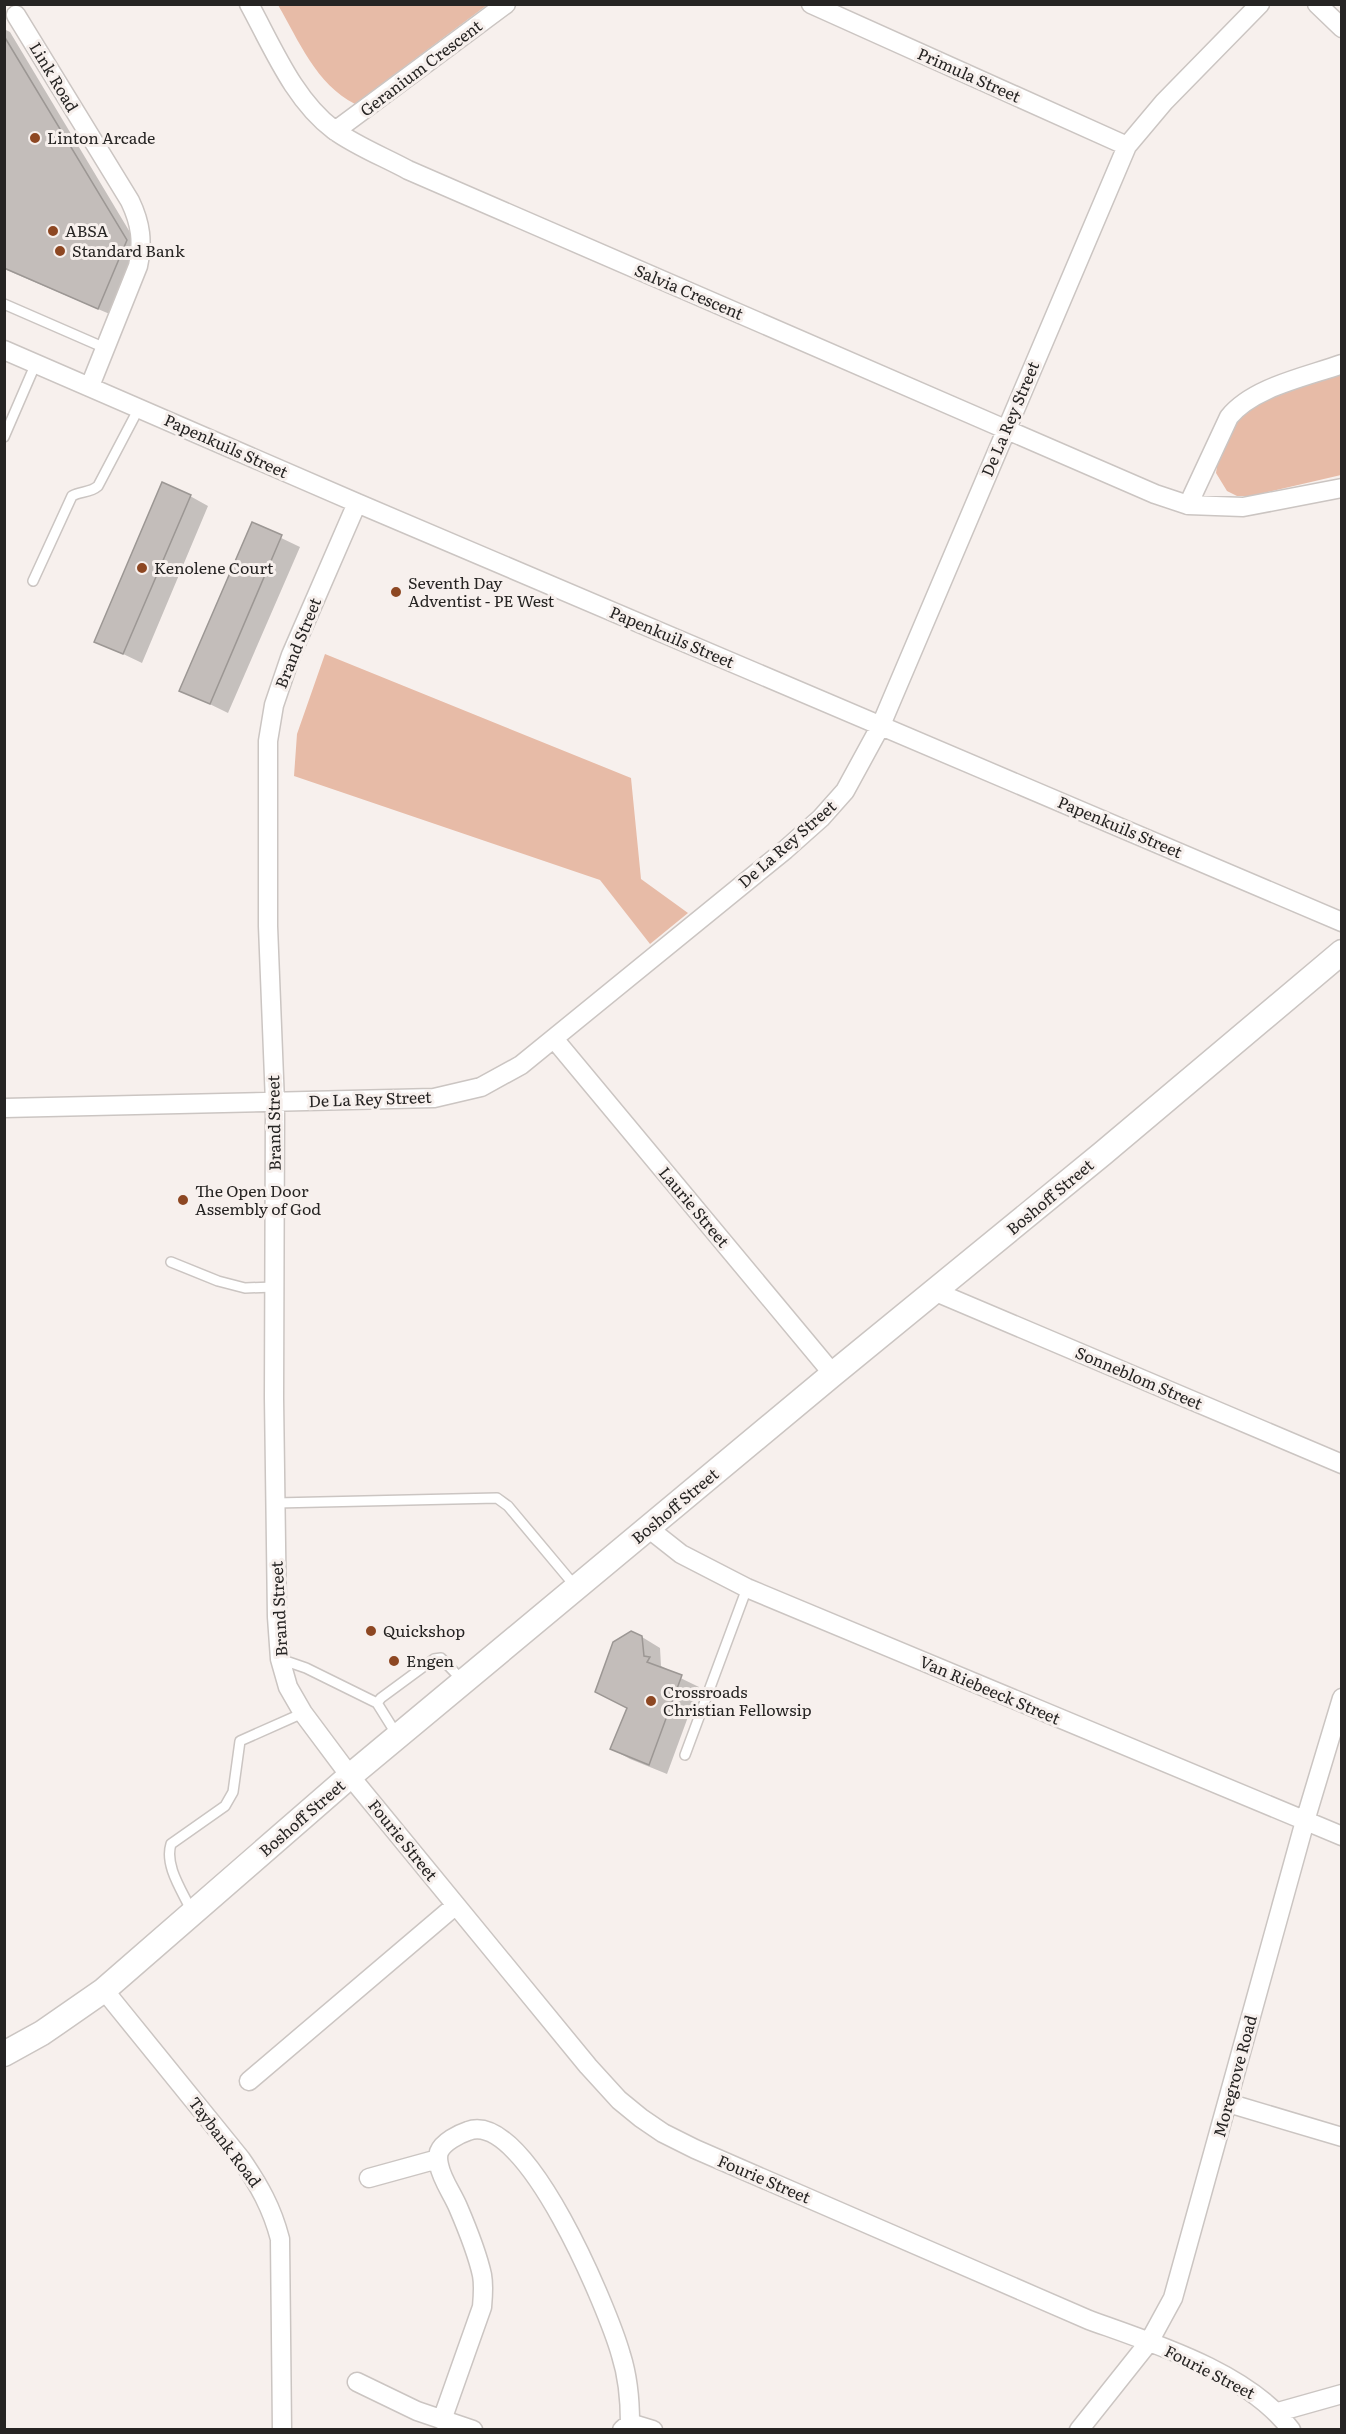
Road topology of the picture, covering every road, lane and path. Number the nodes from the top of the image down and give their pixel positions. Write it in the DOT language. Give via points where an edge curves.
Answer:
graph roads {
  1 [pos="249,4"];
  2 [pos="506,4"];
  3 [pos="811,4"];
  4 [pos="1260,4"];
  5 [pos="1317,4"];
  6 [pos="13,11"];
  7 [pos="1341,28"];
  8 [pos="335,130"];
  9 [pos="1127,146"];
  10 [pos="4,304"];
  11 [pos="105,348"];
  12 [pos="4,350"];
  13 [pos="36,363"];
  14 [pos="1341,364"];
  15 [pos="90,386"];
  16 [pos="139,408"];
  17 [pos="1006,429"];
  18 [pos="4,437"];
  19 [pos="1341,488"];
  20 [pos="357,503"];
  21 [pos="1188,505"];
  22 [pos="33,581"];
  23 [pos="881,725"];
  24 [pos="1341,922"];
  25 [pos="1341,952"];
  26 [pos="555,1040"];
  27 [pos="275,1103"];
  28 [pos="4,1108"];
  29 [pos="171,1262"];
  30 [pos="274,1287"];
  31 [pos="936,1292"];
  32 [pos="833,1374"];
  33 [pos="1341,1464"];
  34 [pos="276,1503"];
  35 [pos="648,1528"];
  36 [pos="578,1588"];
  37 [pos="747,1588"];
  38 [pos="280,1659"];
  39 [pos="463,1682"];
  40 [pos="1341,1698"];
  41 [pos="377,1703"];
  42 [pos="303,1713"];
  43 [pos="397,1737"];
  44 [pos="685,1755"];
  45 [pos="350,1776"];
  46 [pos="1305,1821"];
  47 [pos="1341,1836"];
  48 [pos="456,1905"];
  49 [pos="192,1913"];
  50 [pos="104,1990"];
  51 [pos="4,2054"];
  52 [pos="249,2081"];
  53 [pos="1228,2103"];
  54 [pos="1341,2137"];
  55 [pos="438,2159"];
  56 [pos="369,2178"];
  57 [pos="1149,2342"];
  58 [pos="357,2382"];
  59 [pos="1341,2394"];
  60 [pos="1278,2412"];
  61 [pos="442,2420"];
  62 [pos="626,2426"];
  63 [pos="282,2430"];
  64 [pos="473,2430"];
  65 [pos="653,2430"];
  66 [pos="1078,2430"];
  67 [pos="1291,2430"];
  1 -- 8 [label="street, Salvia Crescent" via="303,100"];
  2 -- 8 [label="street, Geranium Crescent"];
  3 -- 9 [label="street, Primula Street"];
  4 -- 9 [label="street, De La Rey Street" via="1164,102"];
  5 -- 7 [label="street"];
  6 -- 11 [label="street, Link Road" via="130,201 141,231 138,266"];
  8 -- 17 [label="street, Salvia Crescent" via="408,170"];
  9 -- 17 [label="street, De La Rey Street"];
  10 -- 11 [label="lane"];
  11 -- 15 [label="street, Link Road"];
  12 -- 13 [label="street, Papenkuils Street"];
  13 -- 15 [label="street, Papenkuils Street"];
  13 -- 18 [label="lane"];
  14 -- 21 [label="street" via="1263,392 1237,407"];
  15 -- 16 [label="street, Papenkuils Street"];
  16 -- 20 [label="street, Papenkuils Street"];
  16 -- 22 [label="lane" via="98,486 72,496"];
  17 -- 21 [label="street, Salvia Crescent"];
  17 -- 23 [label="street, De La Rey Street"];
  19 -- 21 [label="street, Salvia Crescent" via="1243,507"];
  20 -- 23 [label="street, Papenkuils Street"];
  20 -- 27 [label="street, Brand Street" via="291,655 274,705 268,741 268,926"];
  23 -- 24 [label="street, Papenkuils Street"];
  23 -- 26 [label="street, De La Rey Street" via="845,791 821,818"];
  25 -- 31 [label="street, Boshoff Street"];
  26 -- 27 [label="street, De La Rey Street" via="497,1079 456,1094"];
  26 -- 32 [label="street, Laurie Street"];
  27 -- 28 [label="street, De La Rey Street"];
  27 -- 30 [label="street, Brand Street"];
  29 -- 30 [label="lane" via="245,1288"];
  30 -- 34 [label="street, Brand Street"];
  31 -- 32 [label="street, Boshoff Street"];
  31 -- 33 [label="street, Sonneblom Street"];
  32 -- 35 [label="street, Boshoff Street"];
  34 -- 36 [label="lane" via="497,1498"];
  34 -- 38 [label="street, Brand Street"];
  35 -- 36 [label="street, Boshoff Street"];
  35 -- 37 [label="street, Van Riebeeck Street" via="681,1554"];
  36 -- 39 [label="street, Boshoff Street"];
  37 -- 44 [label="lane"];
  37 -- 46 [label="street, Van Riebeeck Street"];
  38 -- 41 [label="lane"];
  38 -- 42 [label="street, Brand Street" via="288,1688"];
  39 -- 41 [label="lane" via="441,1658 434,1659"];
  39 -- 43 [label="street, Boshoff Street"];
  40 -- 46 [label="street, Moregrove Road"];
  41 -- 43 [label="lane"];
  42 -- 45 [label="street, Brand Street"];
  42 -- 49 [label="lane" via="240,1741 230,1799 171,1844 170,1865"];
  43 -- 45 [label="street, Boshoff Street"];
  45 -- 48 [label="street, Fourie Street"];
  45 -- 49 [label="street, Boshoff Street"];
  46 -- 47 [label="street, Van Riebeeck Street"];
  46 -- 53 [label="street, Moregrove Road"];
  48 -- 52 [label="street"];
  48 -- 57 [label="street, Fourie Street" via="588,2066 620,2100 663,2133 1089,2320"];
  49 -- 50 [label="street, Boshoff Street"];
  50 -- 51 [label="street, Boshoff Street"];
  50 -- 63 [label="street, Taybank Road" via="241,2159 274,2216 280,2239"];
  53 -- 54 [label="street"];
  53 -- 57 [label="street, Moregrove Road" via="1173,2298"];
  55 -- 56 [label="street"];
  55 -- 61 [label="street" via="472,2245 482,2275 483,2293 482,2307"];
  55 -- 62 [label="street" via="444,2146 460,2134 484,2129 506,2141 530,2168 555,2204 608,2321 626,2373 630,2401"];
  57 -- 60 [label="street, Fourie Street" via="1215,2371"];
  57 -- 66 [label="street, Moregrove Road"];
  58 -- 61 [label="street"];
  59 -- 60 [label="street"];
  60 -- 67 [label="street, Fourie Street"];
  61 -- 64 [label="street"];
  62 -- 65 [label="street"];
}
